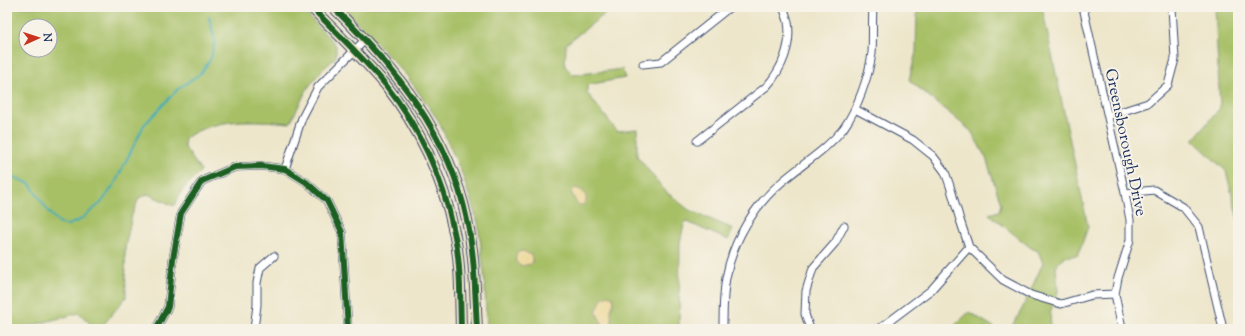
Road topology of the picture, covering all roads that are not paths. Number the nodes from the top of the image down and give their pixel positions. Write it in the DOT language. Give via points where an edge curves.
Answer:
graph roads {
  1 [pos="311,7"];
  2 [pos="333,7"];
  3 [pos="730,7"];
  4 [pos="783,7"];
  5 [pos="873,7"];
  6 [pos="1083,7"];
  7 [pos="1172,7"];
  8 [pos="365,40"];
  9 [pos="354,51"];
  10 [pos="643,64"];
  11 [pos="855,109"];
  12 [pos="1108,116"];
  13 [pos="697,141"];
  14 [pos="285,169"];
  15 [pos="1125,193"];
  16 [pos="844,226"];
  17 [pos="969,247"];
  18 [pos="274,256"];
  19 [pos="1115,294"];
  20 [pos="156,329"];
  21 [pos="254,329"];
  22 [pos="348,329"];
  23 [pos="461,329"];
  24 [pos="477,329"];
  25 [pos="723,329"];
  26 [pos="810,329"];
  27 [pos="880,329"];
  28 [pos="1122,329"];
  29 [pos="1223,329"];
  1 -- 9 [label="street"];
  2 -- 8 [label="street"];
  3 -- 10 [label="street" via="661,62"];
  4 -- 13 [label="street" via="788,23 788,44 784,60 773,80"];
  5 -- 11 [label="street" via="872,53"];
  6 -- 12 [label="street, Greensborough Drive"];
  7 -- 12 [label="street" via="1175,59 1168,85 1148,103"];
  8 -- 9 [label="street"];
  8 -- 24 [label="street" via="418,105 438,139 455,179 472,244"];
  9 -- 14 [label="street" via="318,87 302,118"];
  9 -- 23 [label="street" via="385,84 414,127 435,168 455,233"];
  11 -- 17 [label="street" via="913,140 933,156 945,172"];
  11 -- 25 [label="street" via="843,128 823,150 767,195 746,223 732,252 726,277"];
  12 -- 15 [label="street, Greensborough Drive"];
  14 -- 20 [label="street" via="261,166 235,167 202,181 181,213 168,307"];
  14 -- 22 [label="street" via="306,182 327,201 342,232"];
  15 -- 19 [label="street, Greensborough Drive" via="1130,220 1130,240"];
  15 -- 29 [label="street" via="1154,190 1183,207 1199,227"];
  16 -- 26 [label="street" via="835,243 813,268 806,291 805,314"];
  17 -- 19 [label="street" via="1003,280 1039,298 1061,304 1092,296"];
  17 -- 27 [label="street" via="931,290"];
  18 -- 21 [label="street" via="260,268"];
  19 -- 28 [label="street, Greensborough Drive"];
}
